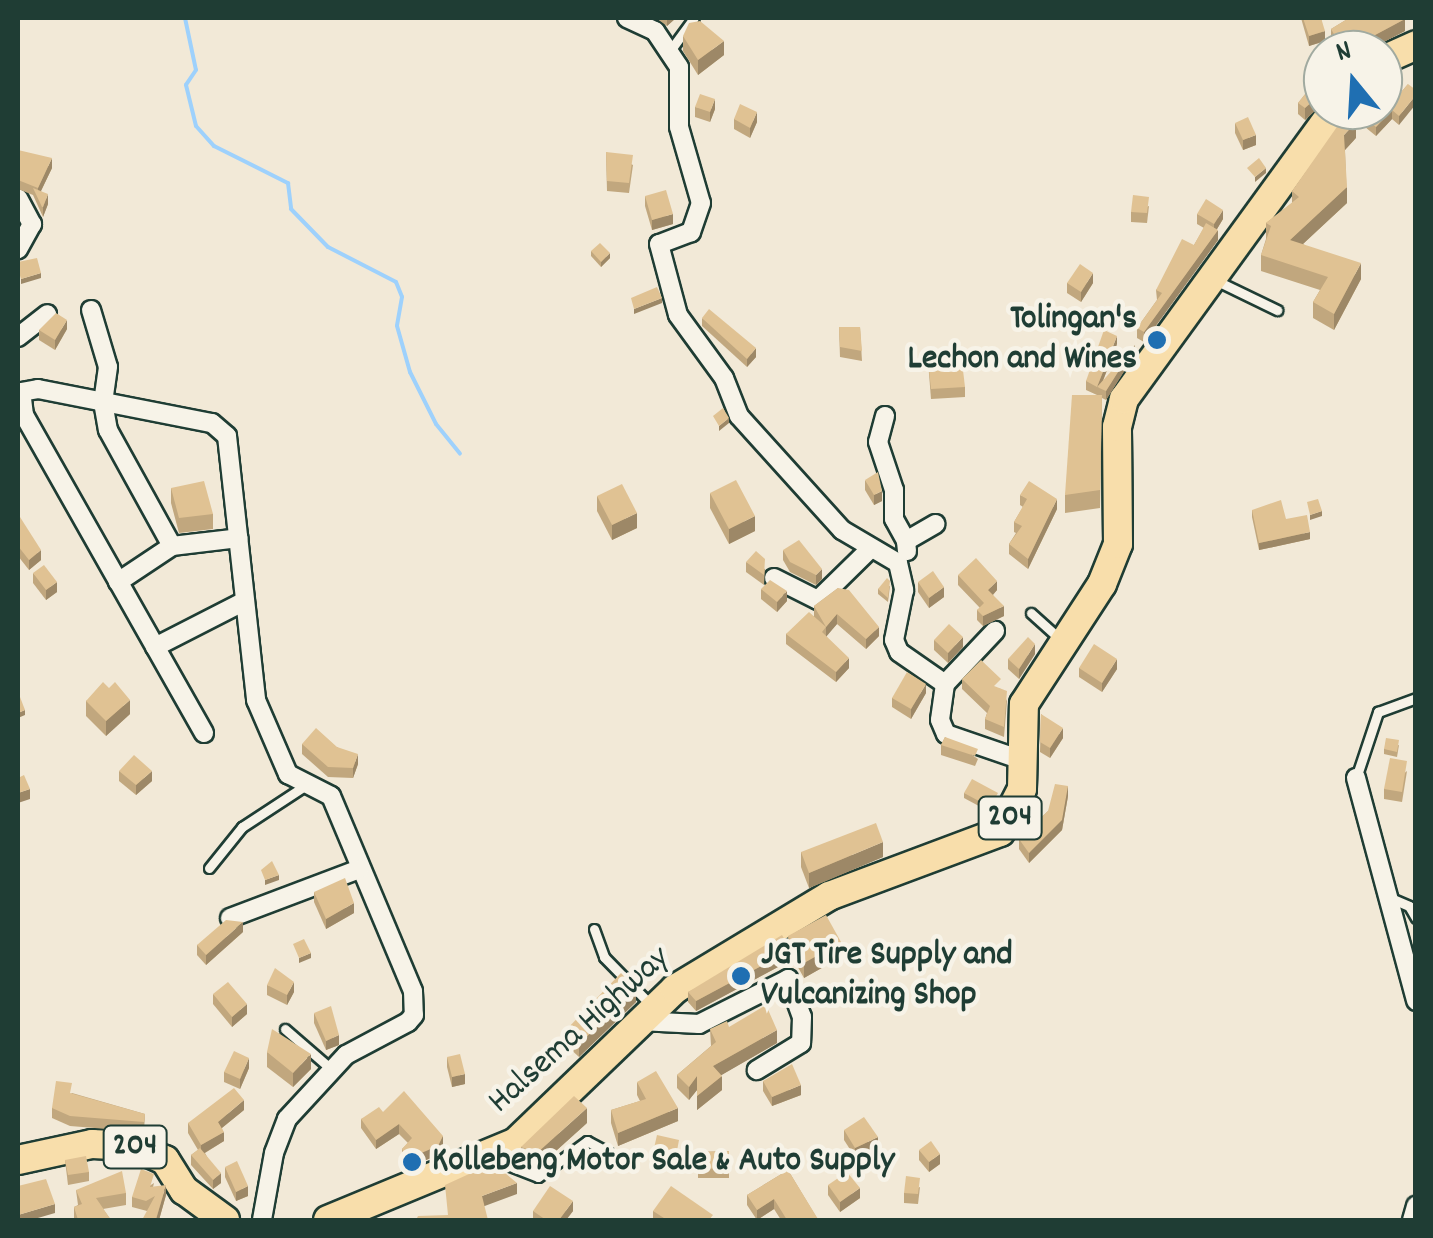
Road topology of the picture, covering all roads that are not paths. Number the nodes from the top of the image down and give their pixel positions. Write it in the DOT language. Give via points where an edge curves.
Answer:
graph roads {
  1 [pos="627,18"];
  2 [pos="694,18"];
  3 [pos="672,48"];
  4 [pos="1319,130"];
  5 [pos="18,198"];
  6 [pos="18,248"];
  7 [pos="1210,278"];
  8 [pos="91,310"];
  9 [pos="1277,310"];
  10 [pos="46,314"];
  11 [pos="18,337"];
  12 [pos="103,402"];
  13 [pos="885,416"];
  14 [pos="935,524"];
  15 [pos="239,538"];
  16 [pos="906,541"];
  17 [pos="172,546"];
  18 [pos="870,549"];
  19 [pos="898,563"];
  20 [pos="774,578"];
  21 [pos="118,582"];
  22 [pos="245,601"];
  23 [pos="1031,613"];
  24 [pos="995,631"];
  25 [pos="1062,642"];
  26 [pos="155,647"];
  27 [pos="945,684"];
  28 [pos="1416,698"];
  29 [pos="204,733"];
  30 [pos="1022,760"];
  31 [pos="1356,778"];
  32 [pos="303,787"];
  33 [pos="209,868"];
  34 [pos="360,869"];
  35 [pos="1385,897"];
  36 [pos="230,918"];
  37 [pos="1416,918"];
  38 [pos="594,929"];
  39 [pos="1416,1001"];
  40 [pos="647,1014"];
  41 [pos="285,1028"];
  42 [pos="330,1069"];
  43 [pos="758,1070"];
  44 [pos="608,1152"];
  45 [pos="489,1158"];
  46 [pos="18,1160"];
  47 [pos="1416,1206"];
  48 [pos="225,1220"];
  49 [pos="262,1220"];
  50 [pos="328,1220"];
  51 [pos="1412,1220"];
  1 -- 3 [label="street"];
  2 -- 3 [label="lane"];
  3 -- 18 [label="street" via="679,67 679,127 701,202 691,232 659,244 678,316 724,378 739,416 842,530"];
  4 -- 7 [label="highway, Halsema Highway / 204"];
  5 -- 6 [label="street" via="32,224"];
  7 -- 9 [label="lane"];
  7 -- 25 [label="highway, Halsema Highway / 204" via="1124,399 1112,465 1118,544 1102,584"];
  8 -- 12 [label="street" via="108,367"];
  10 -- 11 [label="street"];
  12 -- 15 [label="street" via="220,427 230,447"];
  12 -- 17 [label="street" via="108,430"];
  12 -- 21 [label="street" via="38,389 21,392 18,400"];
  13 -- 16 [label="street" via="878,442 894,490 894,519"];
  14 -- 16 [label="street"];
  15 -- 17 [label="street"];
  15 -- 22 [label="street"];
  16 -- 19 [label="street"];
  17 -- 21 [label="street"];
  18 -- 19 [label="street"];
  18 -- 20 [label="street" via="818,600"];
  19 -- 27 [label="street" via="904,590 896,646"];
  21 -- 26 [label="street"];
  22 -- 26 [label="street"];
  22 -- 32 [label="street" via="256,700 288,774"];
  23 -- 25 [label="lane"];
  24 -- 27 [label="street"];
  25 -- 30 [label="highway, Halsema Highway / 204" via="1024,704"];
  26 -- 29 [label="street"];
  27 -- 30 [label="street" via="940,720 946,734"];
  28 -- 31 [label="lane" via="1378,712"];
  30 -- 40 [label="highway, Halsema Highway / 204" via="1022,790 1013,812 986,842 829,896"];
  31 -- 35 [label="street"];
  32 -- 33 [label="lane" via="242,827"];
  32 -- 34 [label="street" via="331,796"];
  34 -- 36 [label="street"];
  34 -- 42 [label="street" via="416,1006 408,1022"];
  35 -- 37 [label="lane" via="1400,900"];
  35 -- 39 [label="street"];
  38 -- 40 [label="lane" via="604,956"];
  40 -- 43 [label="street" via="699,1024 788,979 802,1017 801,1043"];
  40 -- 45 [label="highway, Halsema Highway / 204" via="535,1127"];
  41 -- 42 [label="lane"];
  42 -- 49 [label="street" via="278,1138"];
  44 -- 45 [label="lane" via="588,1140 538,1177"];
  45 -- 50 [label="highway, Halsema Highway / 204" via="436,1168"];
  46 -- 48 [label="highway, 204" via="92,1144 134,1146 164,1160 184,1190"];
  47 -- 51 [label="street"];
}
